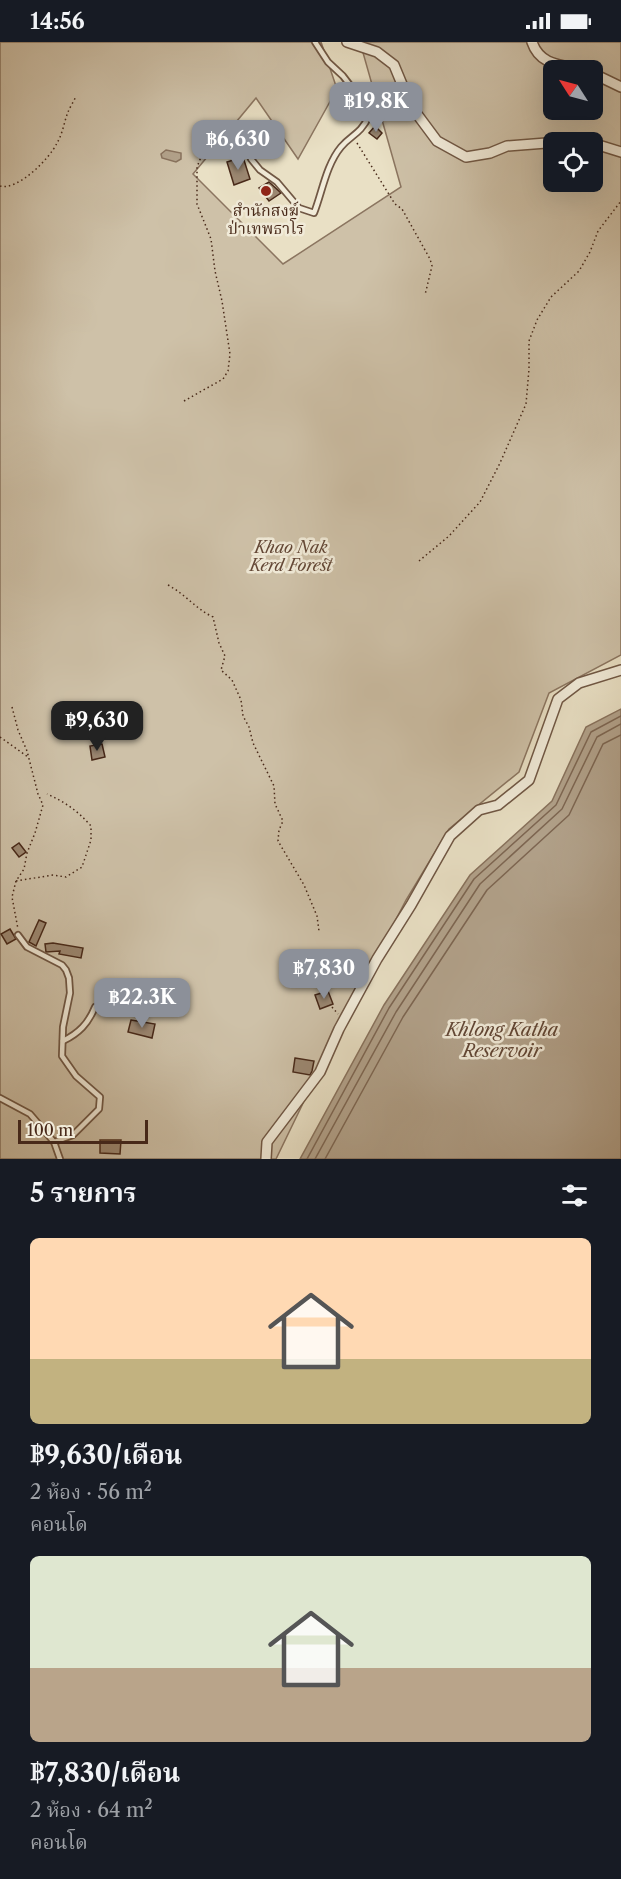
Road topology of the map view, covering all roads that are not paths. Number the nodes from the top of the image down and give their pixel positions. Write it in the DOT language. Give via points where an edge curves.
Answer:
graph roads {
  1 [pos="315,42"];
  2 [pos="348,42"];
  3 [pos="532,42"];
  4 [pos="543,60"];
  5 [pos="603,78"];
  6 [pos="621,87"];
  7 [pos="227,141"];
  8 [pos="543,143"];
  9 [pos="603,147"];
  10 [pos="621,152"];
  11 [pos="621,670"];
  12 [pos="18,935"];
  13 [pos="95,1007"];
  14 [pos="63,1041"];
  15 [pos="0,1098"];
  16 [pos="54,1142"];
  17 [pos="60,1159"];
  18 [pos="266,1159"];
  1 -- 7 [label="lane" via="356,93 369,116 334,159 314,213 299,208 277,182 260,170 240,142"];
  2 -- 8 [label="street" via="377,52 394,65 411,106 437,141 466,157 507,146"];
  3 -- 4 [label="street"];
  5 -- 6 [label="street"];
  9 -- 10 [label="street"];
  11 -- 18 [label="street" via="579,683 558,699 529,780 498,805 479,810 450,836 377,959 320,1071 267,1142"];
  12 -- 14 [label="lane" via="27,946 66,970 70,993"];
  13 -- 14 [label="lane" via="87,1024"];
  14 -- 16 [label="lane" via="62,1056 76,1076 100,1097 99,1109 73,1135"];
  15 -- 16 [label="lane" via="30,1113"];
  16 -- 17 [label="lane"];
}
